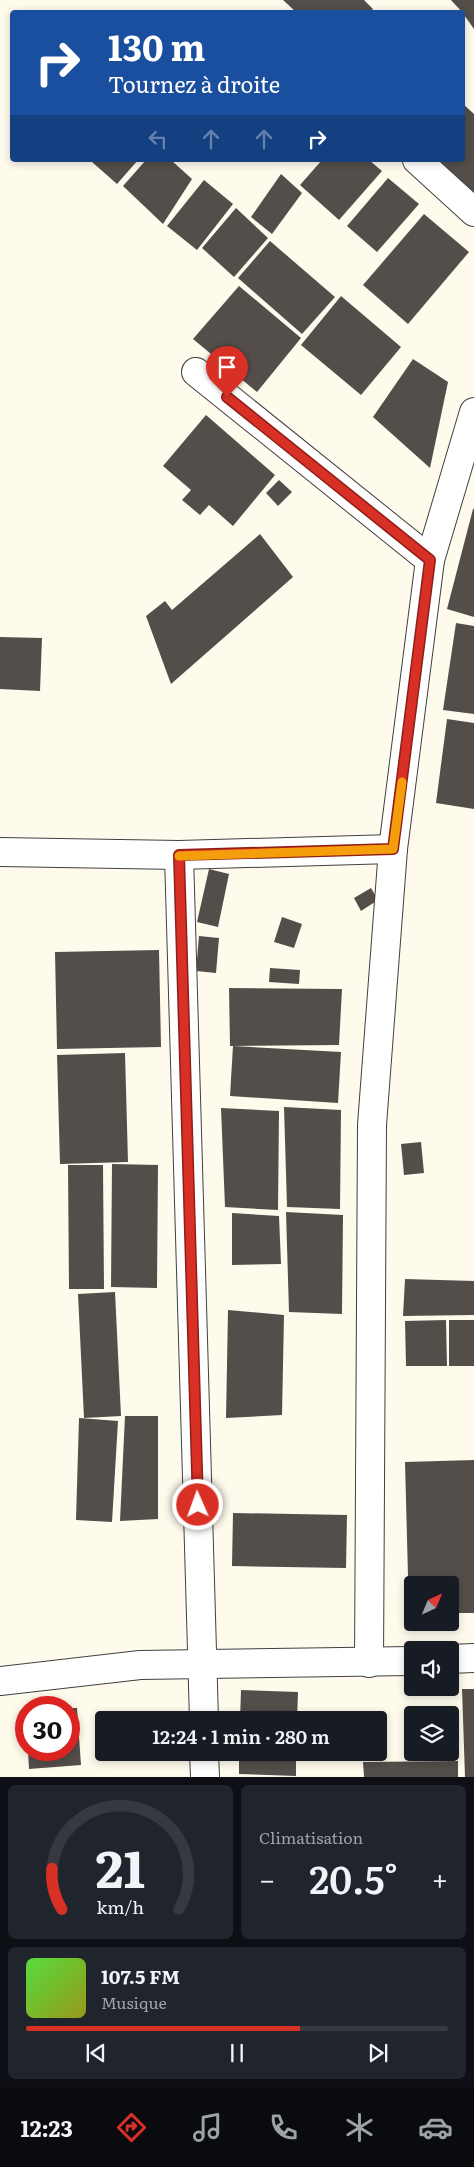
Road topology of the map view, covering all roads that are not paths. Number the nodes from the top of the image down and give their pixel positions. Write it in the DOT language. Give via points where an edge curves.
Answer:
graph roads {
  1 [pos="419,162"];
  2 [pos="474,212"];
  3 [pos="196,372"];
  4 [pos="474,412"];
  5 [pos="430,560"];
  6 [pos="393,849"];
  7 [pos="0,852"];
  8 [pos="179,855"];
  9 [pos="474,1658"];
  10 [pos="459,1659"];
  11 [pos="404,1661"];
  12 [pos="202,1662"];
  13 [pos="369,1663"];
  14 [pos="0,1681"];
  15 [pos="204,1711"];
  16 [pos="204,1761"];
  17 [pos="205,1777"];
  1 -- 2 [label="street"];
  3 -- 5 [label="street"];
  4 -- 5 [label="street"];
  5 -- 6 [label="street"];
  6 -- 8 [label="street"];
  6 -- 13 [label="street" via="372,1126"];
  7 -- 8 [label="street"];
  8 -- 12 [label="street"];
  9 -- 10 [label="street"];
  11 -- 13 [label="street"];
  12 -- 13 [label="street"];
  12 -- 14 [label="street" via="140,1664"];
  12 -- 15 [label="street"];
  16 -- 17 [label="street"];
}
